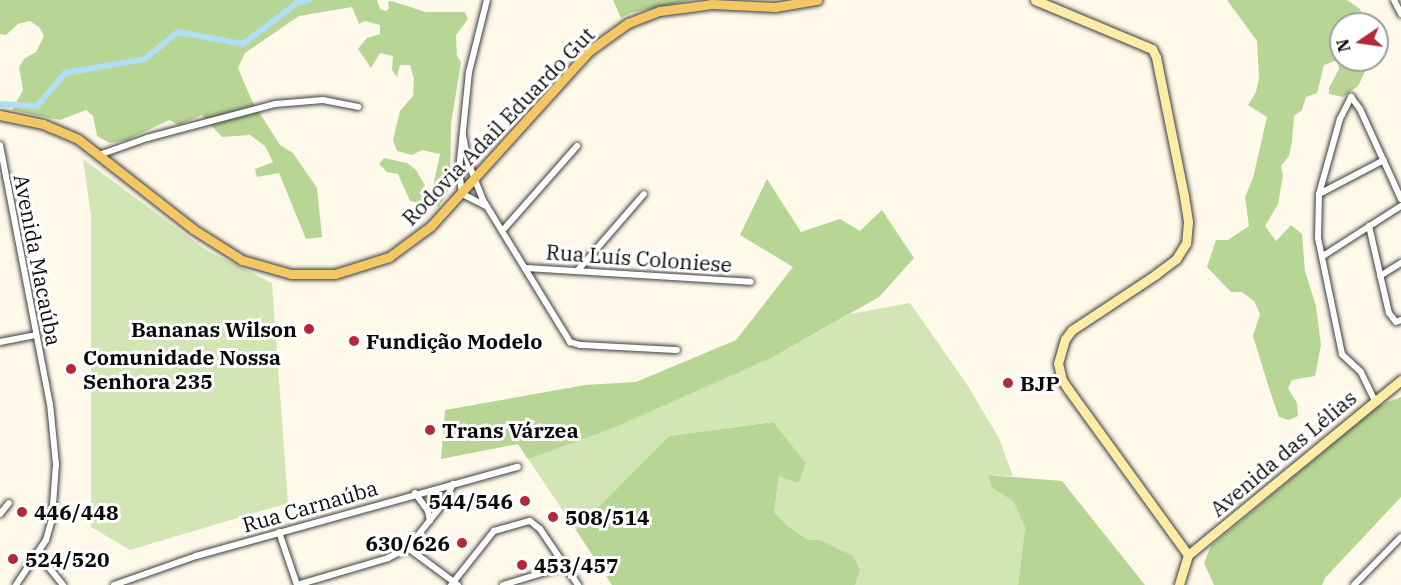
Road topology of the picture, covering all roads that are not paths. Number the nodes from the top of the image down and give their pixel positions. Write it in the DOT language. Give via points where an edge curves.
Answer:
graph roads {
  1 [pos="487,0"];
  2 [pos="817,0"];
  3 [pos="1035,0"];
  4 [pos="1394,0"];
  5 [pos="1401,14"];
  6 [pos="358,107"];
  7 [pos="0,115"];
  8 [pos="463,135"];
  9 [pos="0,145"];
  10 [pos="578,146"];
  11 [pos="99,155"];
  12 [pos="1384,160"];
  13 [pos="475,179"];
  14 [pos="462,194"];
  15 [pos="644,194"];
  16 [pos="1319,194"];
  17 [pos="1401,199"];
  18 [pos="488,206"];
  19 [pos="1401,206"];
  20 [pos="1369,226"];
  21 [pos="503,230"];
  22 [pos="1323,256"];
  23 [pos="1401,263"];
  24 [pos="525,268"];
  25 [pos="579,269"];
  26 [pos="1380,276"];
  27 [pos="751,282"];
  28 [pos="1401,320"];
  29 [pos="35,334"];
  30 [pos="0,342"];
  31 [pos="677,350"];
  32 [pos="1401,380"];
  33 [pos="1401,387"];
  34 [pos="1390,388"];
  35 [pos="1375,401"];
  36 [pos="518,467"];
  37 [pos="453,484"];
  38 [pos="415,493"];
  39 [pos="9,503"];
  40 [pos="0,514"];
  41 [pos="430,521"];
  42 [pos="279,532"];
  43 [pos="1401,537"];
  44 [pos="408,548"];
  45 [pos="38,554"];
  46 [pos="1188,555"];
  47 [pos="566,566"];
  48 [pos="454,584"];
  49 [pos="16,585"];
  50 [pos="63,585"];
  51 [pos="114,585"];
  52 [pos="297,585"];
  53 [pos="503,585"];
  54 [pos="578,585"];
  55 [pos="1179,585"];
  56 [pos="1354,585"];
  1 -- 8 [label="street" via="469,72"];
  2 -- 13 [label="main road, Rodovia Adail Eduardo Gut" via="775,7 712,4 659,11 628,23 589,51"];
  3 -- 46 [label="street" via="1152,49 1156,57 1188,222 1186,243 1176,259 1072,330 1058,363 1068,390"];
  4 -- 5 [label="street"];
  6 -- 11 [label="street" via="322,100 275,104"];
  7 -- 11 [label="main road, Rodovia Adail Eduardo Gut" via="25,118 61,130"];
  8 -- 13 [label="street"];
  8 -- 14 [label="street" via="459,170"];
  9 -- 29 [label="street, Avenida Macaúba"];
  10 -- 21 [label="street"];
  11 -- 14 [label="main road, Rodovia Adail Eduardo Gut" via="225,251 261,267 291,274 335,274 389,257 431,226"];
  12 -- 16 [label="street"];
  12 -- 16 [label="street" via="1351,97"];
  12 -- 17 [label="street"];
  13 -- 14 [label="main road, Rodovia Adail Eduardo Gut"];
  13 -- 18 [label="street"];
  14 -- 18 [label="street"];
  15 -- 25 [label="street"];
  16 -- 22 [label="street" via="1318,238"];
  18 -- 21 [label="street"];
  19 -- 20 [label="street"];
  20 -- 22 [label="street"];
  20 -- 26 [label="street"];
  21 -- 24 [label="street"];
  22 -- 35 [label="street" via="1342,354 1361,372"];
  23 -- 26 [label="street"];
  24 -- 25 [label="street, Rua Luís Coloniese"];
  24 -- 31 [label="street" via="565,336 575,345"];
  25 -- 27 [label="street, Rua Luís Coloniese"];
  26 -- 28 [label="street" via="1389,313 1396,322"];
  29 -- 30 [label="street"];
  29 -- 45 [label="street, Avenida Macaúba" via="50,404 56,464 52,519"];
  32 -- 34 [label="street, Avenida das Lélias"];
  33 -- 34 [label="street"];
  34 -- 35 [label="street, Avenida das Lélias"];
  35 -- 46 [label="street, Avenida das Lélias"];
  36 -- 37 [label="street, Rua Carnaúba"];
  37 -- 38 [label="street, Rua Carnaúba"];
  37 -- 41 [label="street"];
  38 -- 41 [label="street"];
  38 -- 42 [label="street, Rua Carnaúba"];
  39 -- 40 [label="street"];
  41 -- 44 [label="street"];
  42 -- 51 [label="street, Rua Carnaúba"];
  42 -- 52 [label="street"];
  43 -- 56 [label="street"];
  44 -- 48 [label="street"];
  44 -- 52 [label="street" via="388,558"];
  45 -- 49 [label="street, Avenida Macaúba"];
  45 -- 50 [label="street"];
  46 -- 55 [label="street"];
  47 -- 48 [label="street" via="534,522 524,521 494,531"];
  47 -- 53 [label="street"];
  47 -- 54 [label="street"];
}
